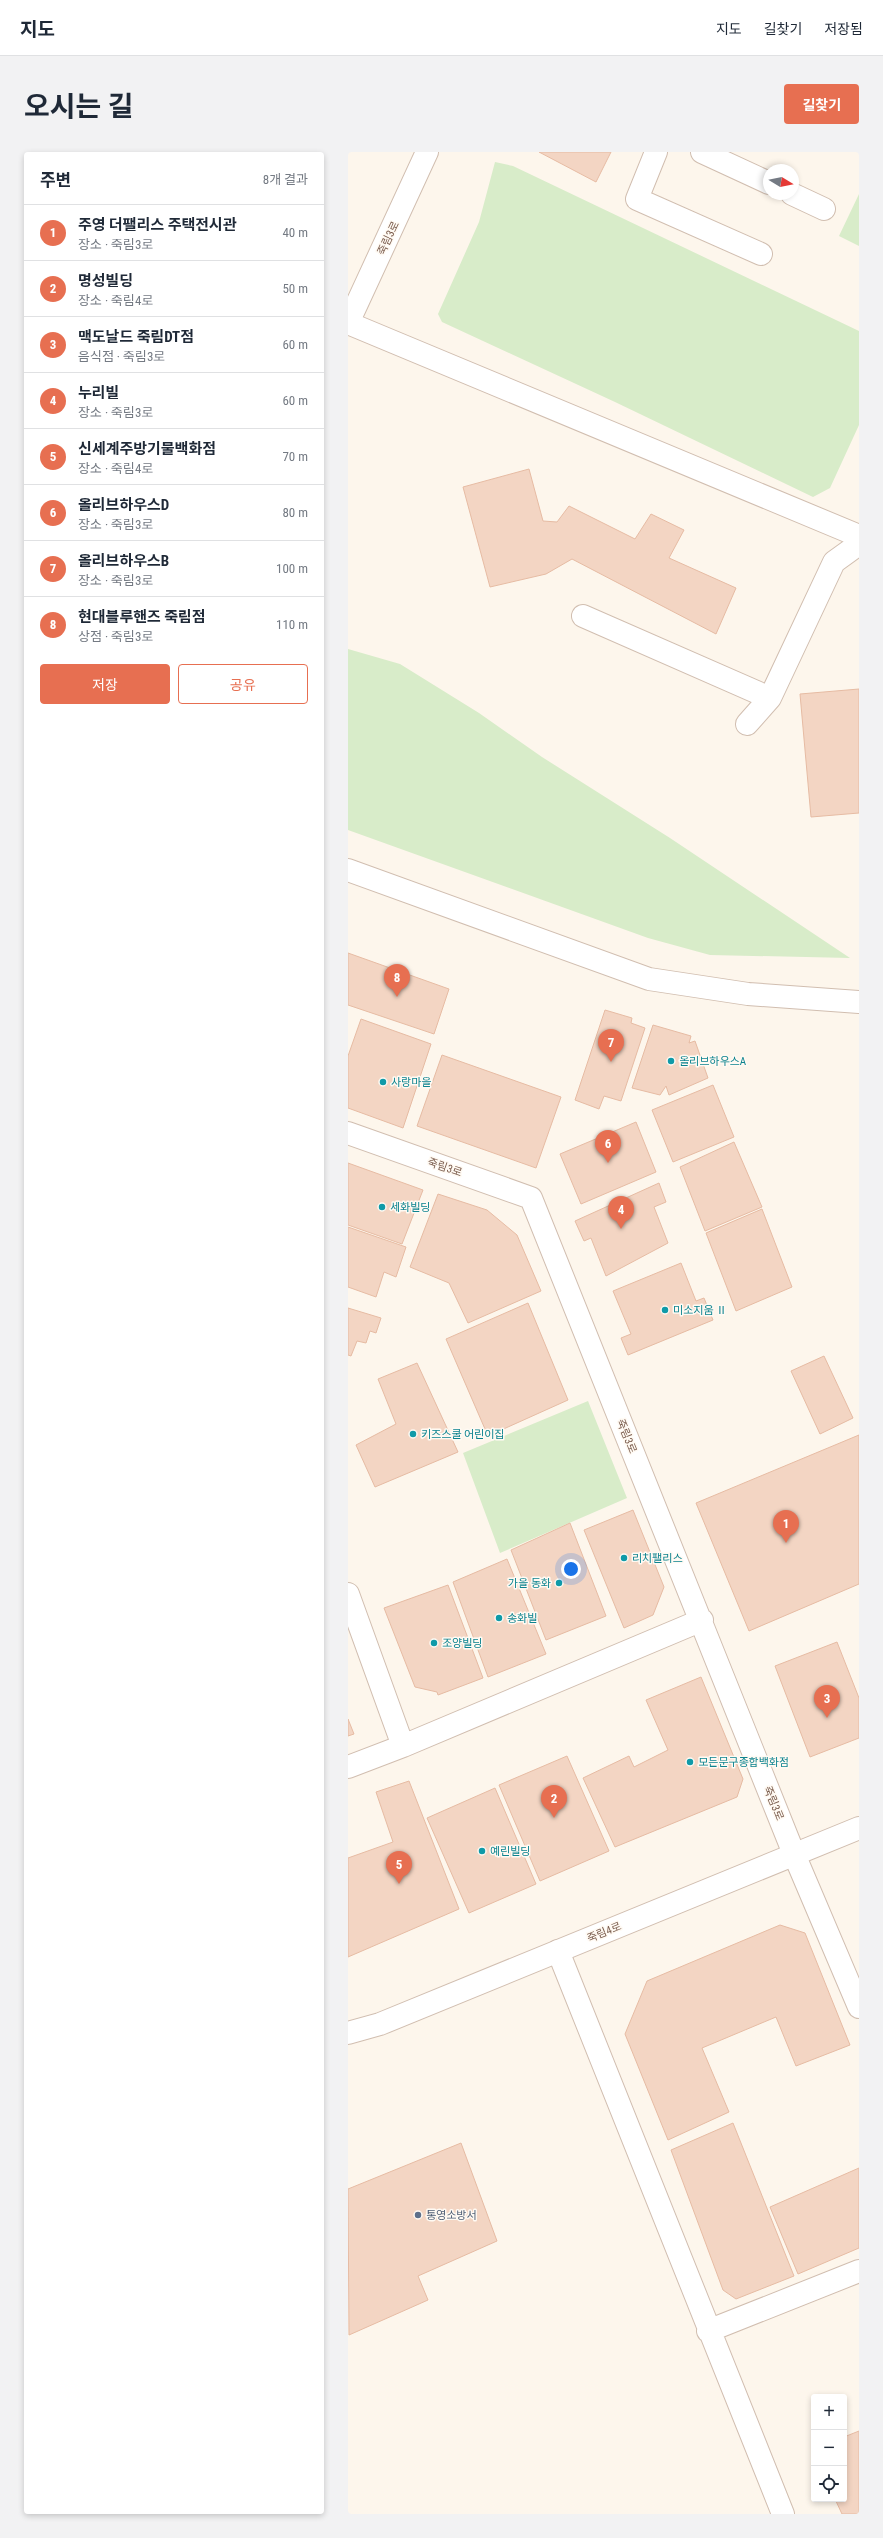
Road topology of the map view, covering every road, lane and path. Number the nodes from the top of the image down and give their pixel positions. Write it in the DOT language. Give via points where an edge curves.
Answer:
graph roads {
  1 [pos="427,152"];
  2 [pos="656,152"];
  3 [pos="702,152"];
  4 [pos="763,180"];
  5 [pos="799,197"];
  6 [pos="824,209"];
  7 [pos="761,254"];
  8 [pos="348,323"];
  9 [pos="859,536"];
  10 [pos="859,544"];
  11 [pos="583,616"];
  12 [pos="770,698"];
  13 [pos="748,724"];
  14 [pos="348,870"];
  15 [pos="859,1002"];
  16 [pos="348,1133"];
  17 [pos="348,1594"];
  18 [pos="702,1620"];
  19 [pos="403,1746"];
  20 [pos="348,1767"];
  21 [pos="859,1828"];
  22 [pos="794,1854"];
  23 [pos="558,1951"];
  24 [pos="859,2007"];
  25 [pos="348,2033"];
  26 [pos="859,2271"];
  27 [pos="708,2331"];
  28 [pos="782,2514"];
  1 -- 8 [label="street, 죽림3로"];
  2 -- 7 [label="street" via="636,199"];
  3 -- 4 [label="street"];
  5 -- 6 [label="street"];
  8 -- 9 [label="street"];
  10 -- 12 [label="street" via="834,562"];
  11 -- 12 [label="street"];
  12 -- 13 [label="street"];
  14 -- 15 [label="street" via="649,979 748,994"];
  16 -- 18 [label="street, 죽림3로" via="531,1198"];
  17 -- 19 [label="street"];
  18 -- 19 [label="street"];
  18 -- 22 [label="street, 죽림3로"];
  19 -- 20 [label="street"];
  21 -- 22 [label="street, 죽림4로"];
  22 -- 23 [label="street, 죽림4로"];
  22 -- 24 [label="street, 죽림3로"];
  23 -- 25 [label="street, 죽림4로" via="380,2024"];
  23 -- 27 [label="street"];
  26 -- 27 [label="street"];
  27 -- 28 [label="street"];
}
